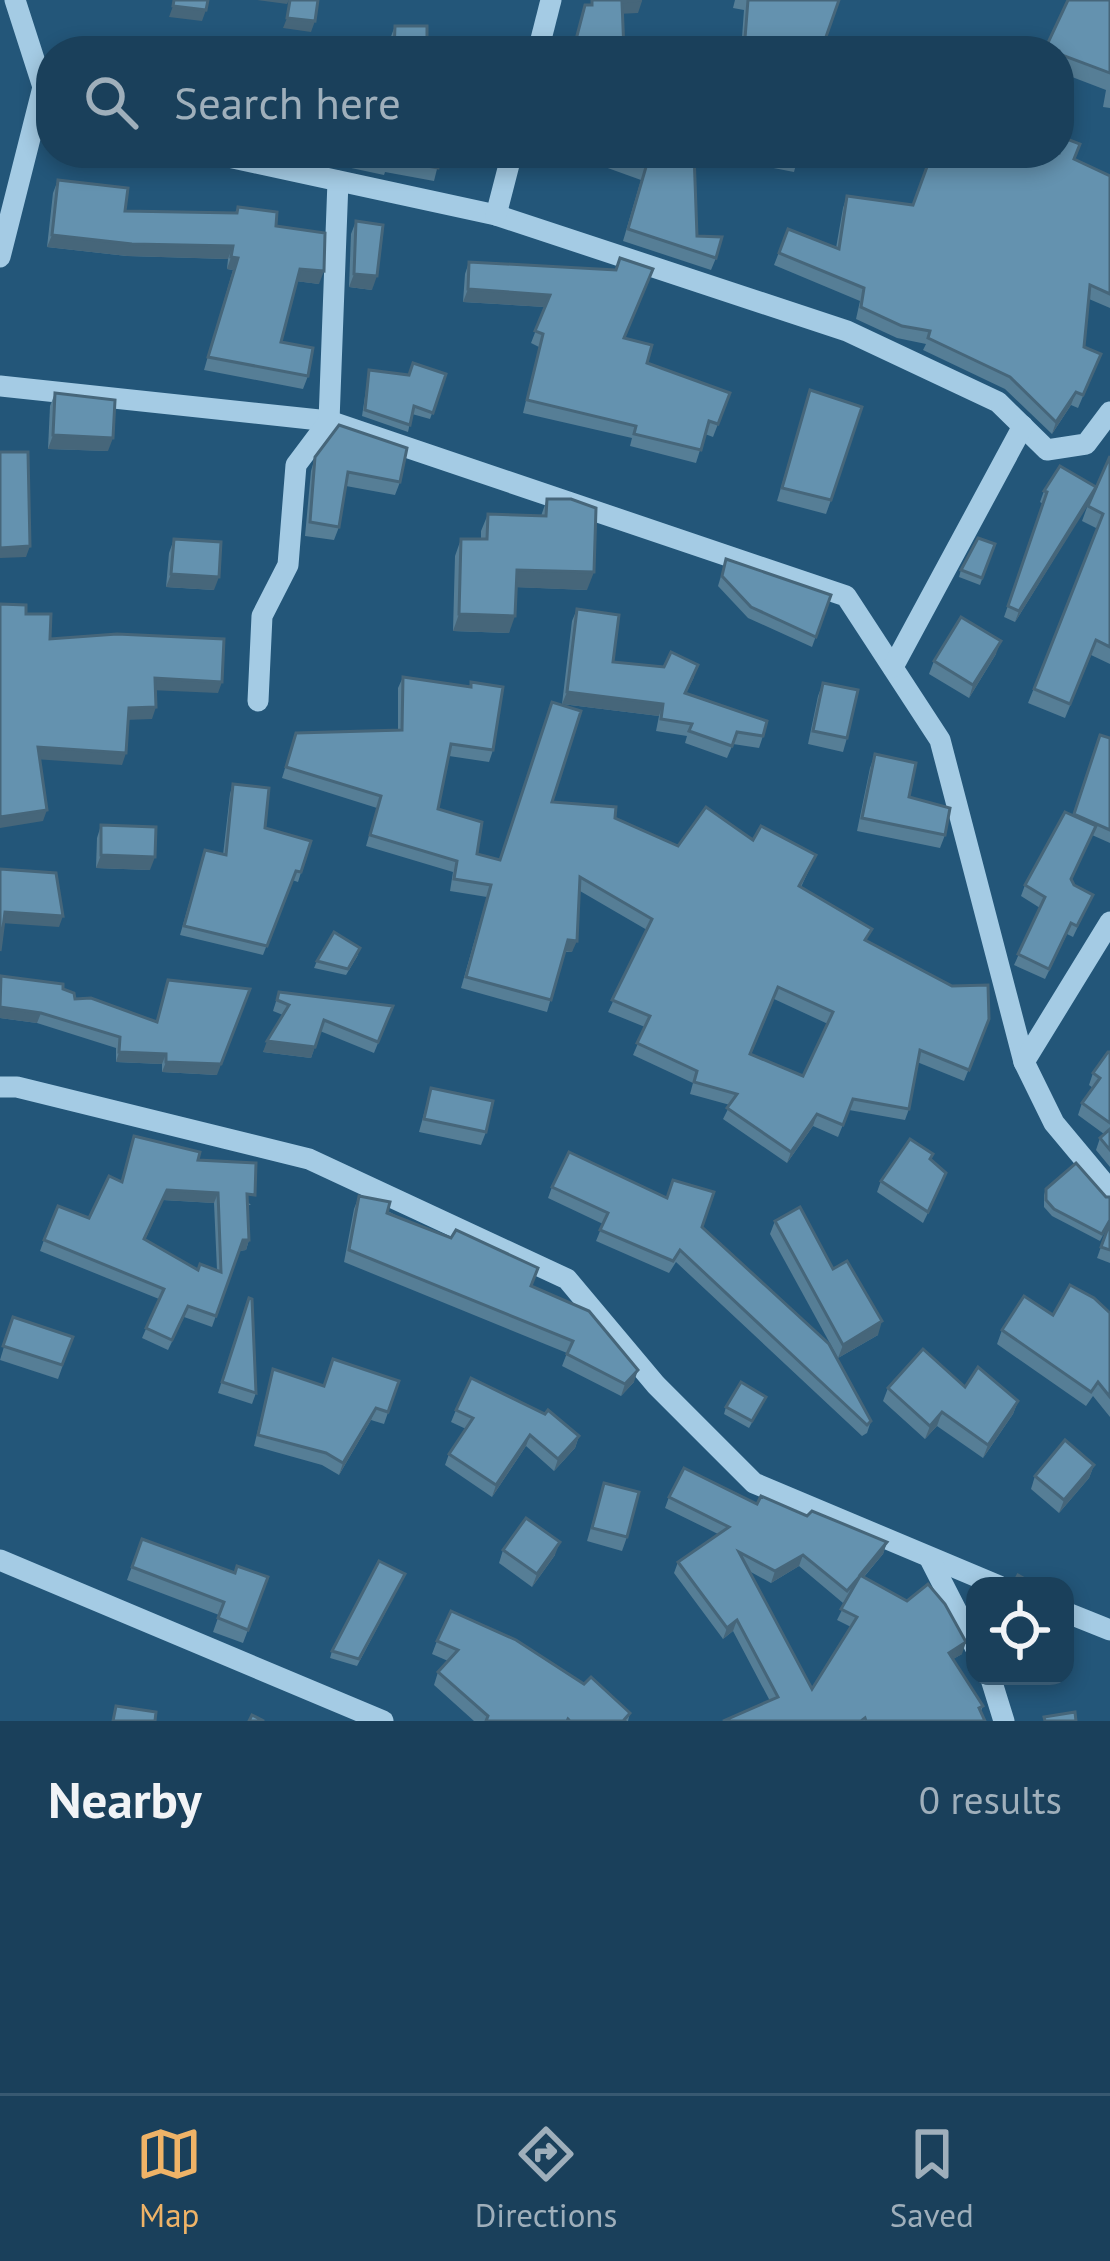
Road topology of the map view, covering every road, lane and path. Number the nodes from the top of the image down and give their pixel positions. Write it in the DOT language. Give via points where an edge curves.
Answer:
graph roads {
  1 [pos="15,0"];
  2 [pos="551,0"];
  3 [pos="542,36"];
  4 [pos="36,58"];
  5 [pos="36,128"];
  6 [pos="279,168"];
  7 [pos="508,168"];
  8 [pos="338,181"];
  9 [pos="496,215"];
  10 [pos="0,257"];
  11 [pos="0,386"];
  12 [pos="1110,412"];
  13 [pos="329,421"];
  14 [pos="1023,426"];
  15 [pos="893,667"];
  16 [pos="258,701"];
  17 [pos="1110,922"];
  18 [pos="1024,1062"];
  19 [pos="0,1087"];
  20 [pos="1110,1190"];
  21 [pos="930,1559"];
  22 [pos="0,1560"];
  23 [pos="976,1577"];
  24 [pos="1074,1616"];
  25 [pos="966,1629"];
  26 [pos="1110,1630"];
  27 [pos="993,1685"];
  28 [pos="383,1721"];
  29 [pos="1004,1721"];
  1 -- 4 [label="street"];
  2 -- 3 [label="street"];
  5 -- 10 [label="street"];
  6 -- 8 [label="street"];
  7 -- 9 [label="street"];
  8 -- 9 [label="street"];
  8 -- 13 [label="street"];
  9 -- 14 [label="street" via="847,331 998,402"];
  11 -- 13 [label="street"];
  12 -- 14 [label="street" via="1086,445 1047,450"];
  13 -- 15 [label="street" via="846,596"];
  13 -- 16 [label="street" via="296,465 288,565 262,616"];
  14 -- 15 [label="street"];
  15 -- 18 [label="street" via="940,740"];
  17 -- 18 [label="street"];
  18 -- 20 [label="street" via="1054,1124"];
  19 -- 21 [label="street" via="310,1159 567,1280 754,1483"];
  21 -- 23 [label="street"];
  21 -- 25 [label="street"];
  22 -- 28 [label="street"];
  24 -- 26 [label="street"];
  27 -- 29 [label="street"];
}
